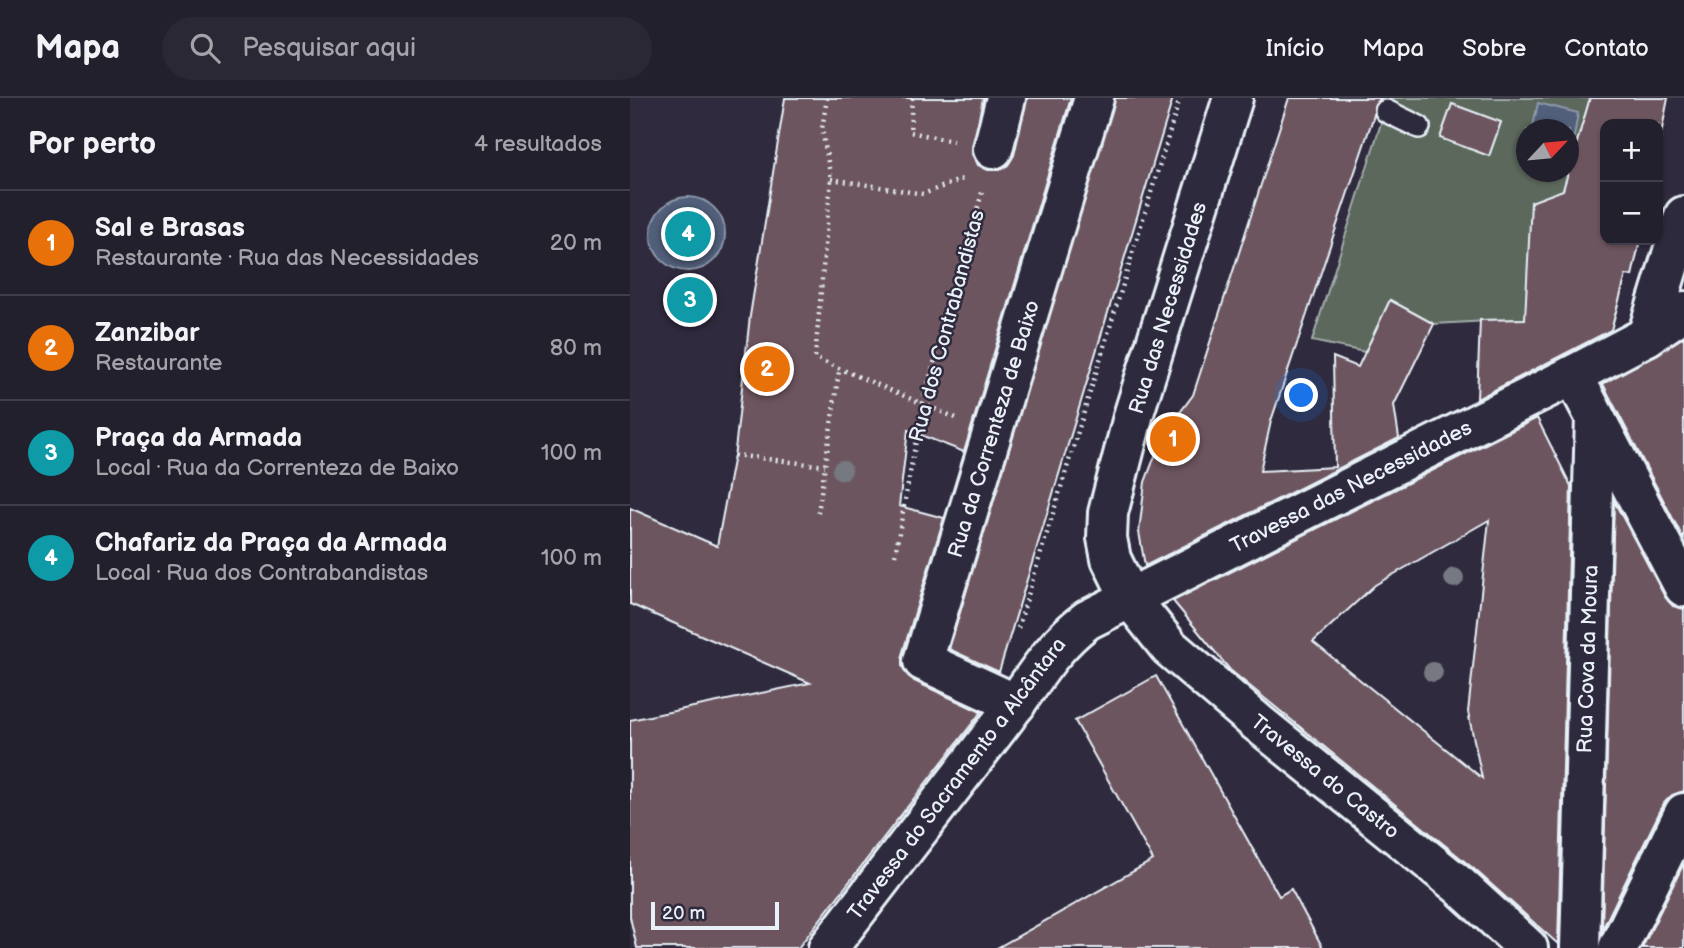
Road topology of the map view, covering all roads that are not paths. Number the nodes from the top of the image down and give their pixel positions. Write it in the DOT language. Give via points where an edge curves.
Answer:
graph roads {
  1 [pos="1006,98"];
  2 [pos="1094,98"];
  3 [pos="1233,98"];
  4 [pos="1386,111"];
  5 [pos="1419,127"];
  6 [pos="990,159"];
  7 [pos="1684,216"];
  8 [pos="1684,311"];
  9 [pos="1647,335"];
  10 [pos="1573,375"];
  11 [pos="1595,417"];
  12 [pos="1684,587"];
  13 [pos="1130,598"];
  14 [pos="1016,704"];
  15 [pos="1684,813"];
  16 [pos="828,948"];
  17 [pos="1528,948"];
  18 [pos="1580,948"];
  19 [pos="1618,948"];
  1 -- 6 [label="street"];
  2 -- 14 [label="street, Rua da Correnteza de Baixo" via="923,661"];
  3 -- 13 [label="street, Rua das Necessidades" via="1108,513 1111,559"];
  4 -- 5 [label="lane"];
  7 -- 9 [label="street"];
  8 -- 9 [label="street, Travessa das Necessidades"];
  9 -- 10 [label="street, Travessa das Necessidades"];
  10 -- 11 [label="street, Rua Cova da Moura"];
  10 -- 13 [label="street, Travessa das Necessidades"];
  11 -- 12 [label="street"];
  11 -- 18 [label="street, Rua Cova da Moura"];
  13 -- 14 [label="street, Travessa do Sacramento a Alcântara" via="1068,634"];
  13 -- 17 [label="street, Travessa do Castro" via="1169,647 1460,886"];
  14 -- 16 [label="street, Travessa do Sacramento a Alcântara"];
  15 -- 19 [label="street"];
}
